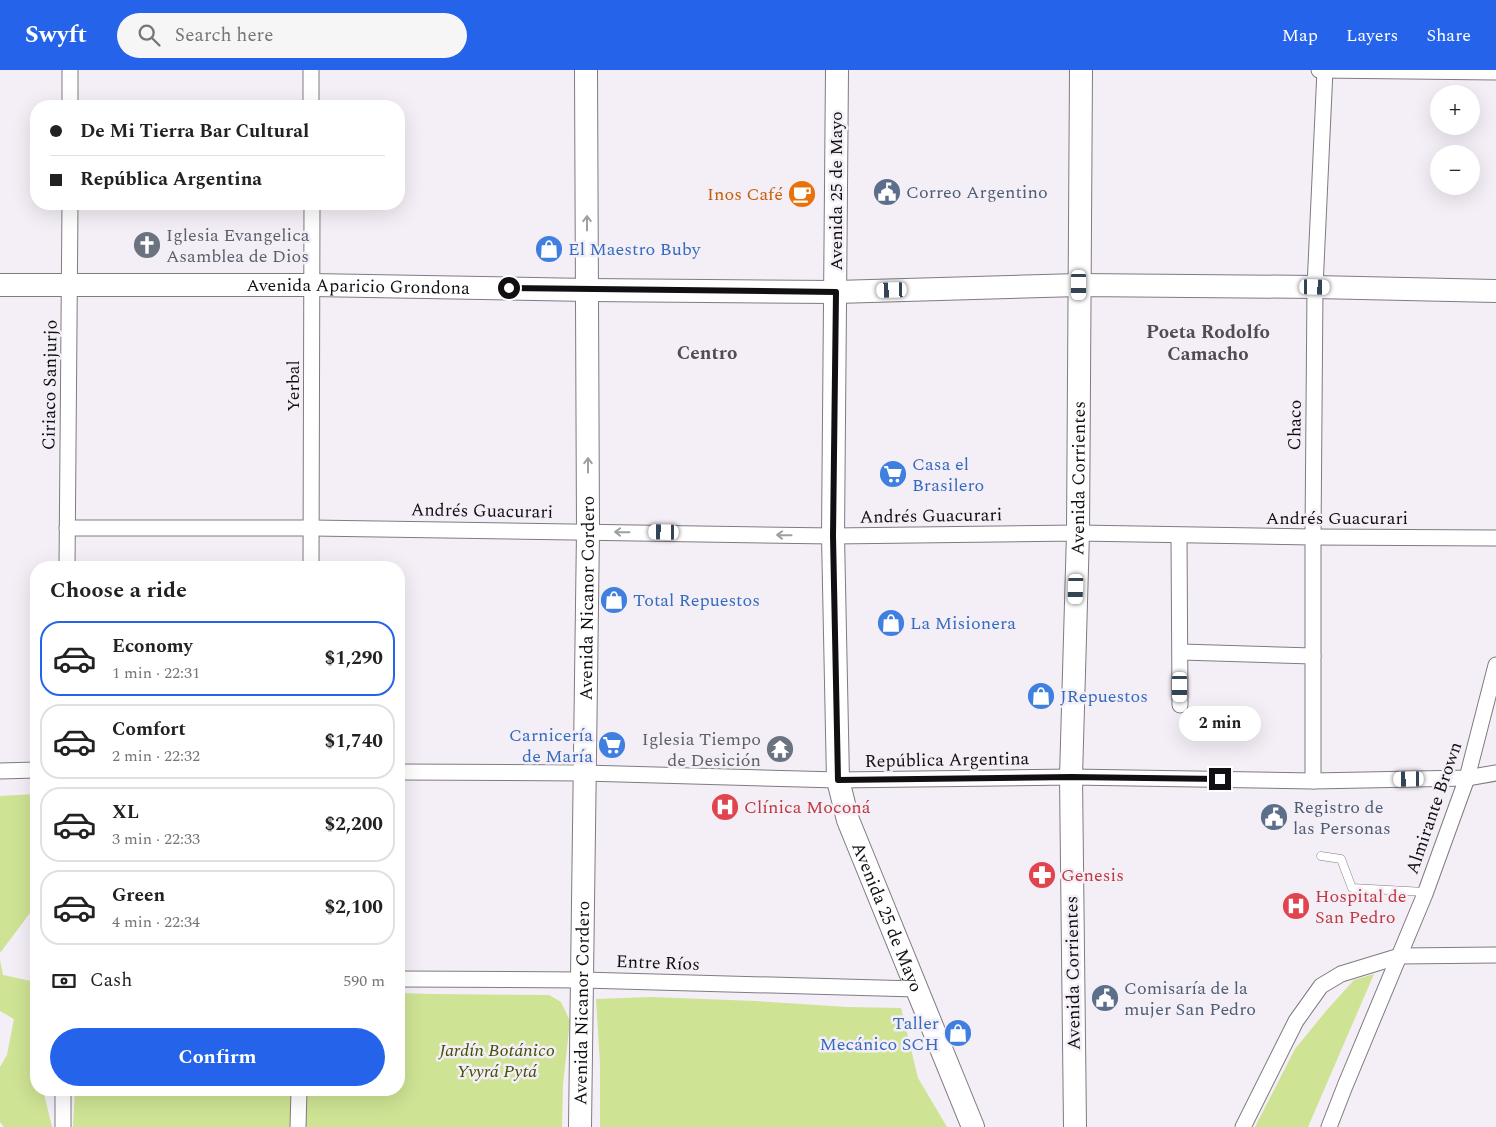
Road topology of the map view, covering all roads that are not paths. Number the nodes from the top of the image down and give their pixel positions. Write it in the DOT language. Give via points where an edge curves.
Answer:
graph roads {
  1 [pos="70,70"];
  2 [pos="311,70"];
  3 [pos="586,70"];
  4 [pos="837,70"];
  5 [pos="1081,70"];
  6 [pos="1319,70"];
  7 [pos="1325,70"];
  8 [pos="1496,72"];
  9 [pos="70,100"];
  10 [pos="311,100"];
  11 [pos="70,210"];
  12 [pos="312,210"];
  13 [pos="0,285"];
  14 [pos="312,285"];
  15 [pos="1079,285"];
  16 [pos="70,286"];
  17 [pos="1315,287"];
  18 [pos="588,290"];
  19 [pos="1496,291"];
  20 [pos="836,292"];
  21 [pos="67,528"];
  22 [pos="312,528"];
  23 [pos="588,531"];
  24 [pos="1078,533"];
  25 [pos="833,536"];
  26 [pos="1179,536"];
  27 [pos="1312,538"];
  28 [pos="1496,538"];
  29 [pos="67,561"];
  30 [pos="311,561"];
  31 [pos="1181,652"];
  32 [pos="1313,656"];
  33 [pos="1496,665"];
  34 [pos="1180,705"];
  35 [pos="30,770"];
  36 [pos="0,771"];
  37 [pos="405,772"];
  38 [pos="584,773"];
  39 [pos="1496,773"];
  40 [pos="1071,777"];
  41 [pos="1466,778"];
  42 [pos="838,780"];
  43 [pos="1313,781"];
  44 [pos="1321,856"];
  45 [pos="1425,892"];
  46 [pos="1496,954"];
  47 [pos="1400,956"];
  48 [pos="405,979"];
  49 [pos="583,980"];
  50 [pos="916,988"];
  51 [pos="63,1096"];
  52 [pos="300,1096"];
  53 [pos="64,1127"];
  54 [pos="298,1127"];
  55 [pos="580,1127"];
  56 [pos="973,1127"];
  57 [pos="1075,1127"];
  58 [pos="1243,1127"];
  59 [pos="1329,1127"];
  1 -- 9 [label="street"];
  2 -- 10 [label="street"];
  18 -- 3 [label="main road, Avenida Nicanor Cordero, one-way"];
  4 -- 20 [label="main road, Avenida 25 de Mayo"];
  5 -- 15 [label="main road, Avenida Corrientes"];
  6 -- 7 [label="street"];
  7 -- 8 [label="street"];
  7 -- 17 [label="street, Chaco"];
  11 -- 16 [label="street, Ciriaco Sanjurjo"];
  12 -- 14 [label="street, Yerbal"];
  13 -- 16 [label="main road, Avenida Aparicio Grondona"];
  14 -- 16 [label="main road, Avenida Aparicio Grondona"];
  14 -- 18 [label="main road, Avenida Aparicio Grondona"];
  14 -- 22 [label="street, Yerbal"];
  15 -- 17 [label="main road, Avenida Aparicio Grondona"];
  15 -- 20 [label="main road, Avenida Aparicio Grondona"];
  15 -- 24 [label="main road, Avenida Corrientes"];
  16 -- 21 [label="street, Ciriaco Sanjurjo"];
  17 -- 19 [label="main road, Avenida Aparicio Grondona"];
  17 -- 27 [label="street, Chaco"];
  18 -- 20 [label="main road, Avenida Aparicio Grondona"];
  23 -- 18 [label="main road, Avenida Nicanor Cordero, one-way"];
  20 -- 25 [label="main road, Avenida 25 de Mayo"];
  21 -- 22 [label="street, Andrés Guacurari"];
  21 -- 29 [label="street, Ciriaco Sanjurjo"];
  22 -- 23 [label="street, Andrés Guacurari"];
  22 -- 30 [label="street, Yerbal"];
  25 -- 23 [label="street, Andrés Guacurari, one-way"];
  23 -- 38 [label="main road, Avenida Nicanor Cordero"];
  24 -- 25 [label="street, Andrés Guacurari"];
  24 -- 26 [label="street, Andrés Guacurari"];
  24 -- 40 [label="main road, Avenida Corrientes"];
  25 -- 42 [label="main road, Avenida 25 de Mayo"];
  26 -- 27 [label="street, Andrés Guacurari"];
  26 -- 31 [label="street"];
  27 -- 28 [label="street, Andrés Guacurari"];
  27 -- 32 [label="street, Chaco"];
  31 -- 32 [label="street"];
  31 -- 34 [label="street"];
  32 -- 43 [label="street, Chaco"];
  33 -- 41 [label="street, Almirante Brown"];
  35 -- 36 [label="street"];
  37 -- 38 [label="street, República Argentina"];
  38 -- 42 [label="street, República Argentina"];
  38 -- 49 [label="main road, Avenida Nicanor Cordero"];
  39 -- 41 [label="street, República Argentina"];
  40 -- 42 [label="street, República Argentina"];
  40 -- 43 [label="street, República Argentina"];
  40 -- 57 [label="main road, Avenida Corrientes"];
  41 -- 43 [label="street, República Argentina"];
  41 -- 45 [label="street, Almirante Brown"];
  42 -- 50 [label="main road, Avenida 25 de Mayo" via="848,820"];
  44 -- 45 [label="lane" via="1341,859 1352,888"];
  45 -- 47 [label="street, Almirante Brown"];
  46 -- 47 [label="street"];
  47 -- 58 [label="street" via="1341,974 1321,986 1296,1021"];
  47 -- 59 [label="street, Almirante Brown"];
  48 -- 49 [label="street, Entre Ríos"];
  49 -- 50 [label="street, Entre Ríos"];
  49 -- 55 [label="main road, Avenida Nicanor Cordero"];
  50 -- 56 [label="main road, Avenida 25 de Mayo"];
  51 -- 53 [label="street"];
  52 -- 54 [label="street"];
}
